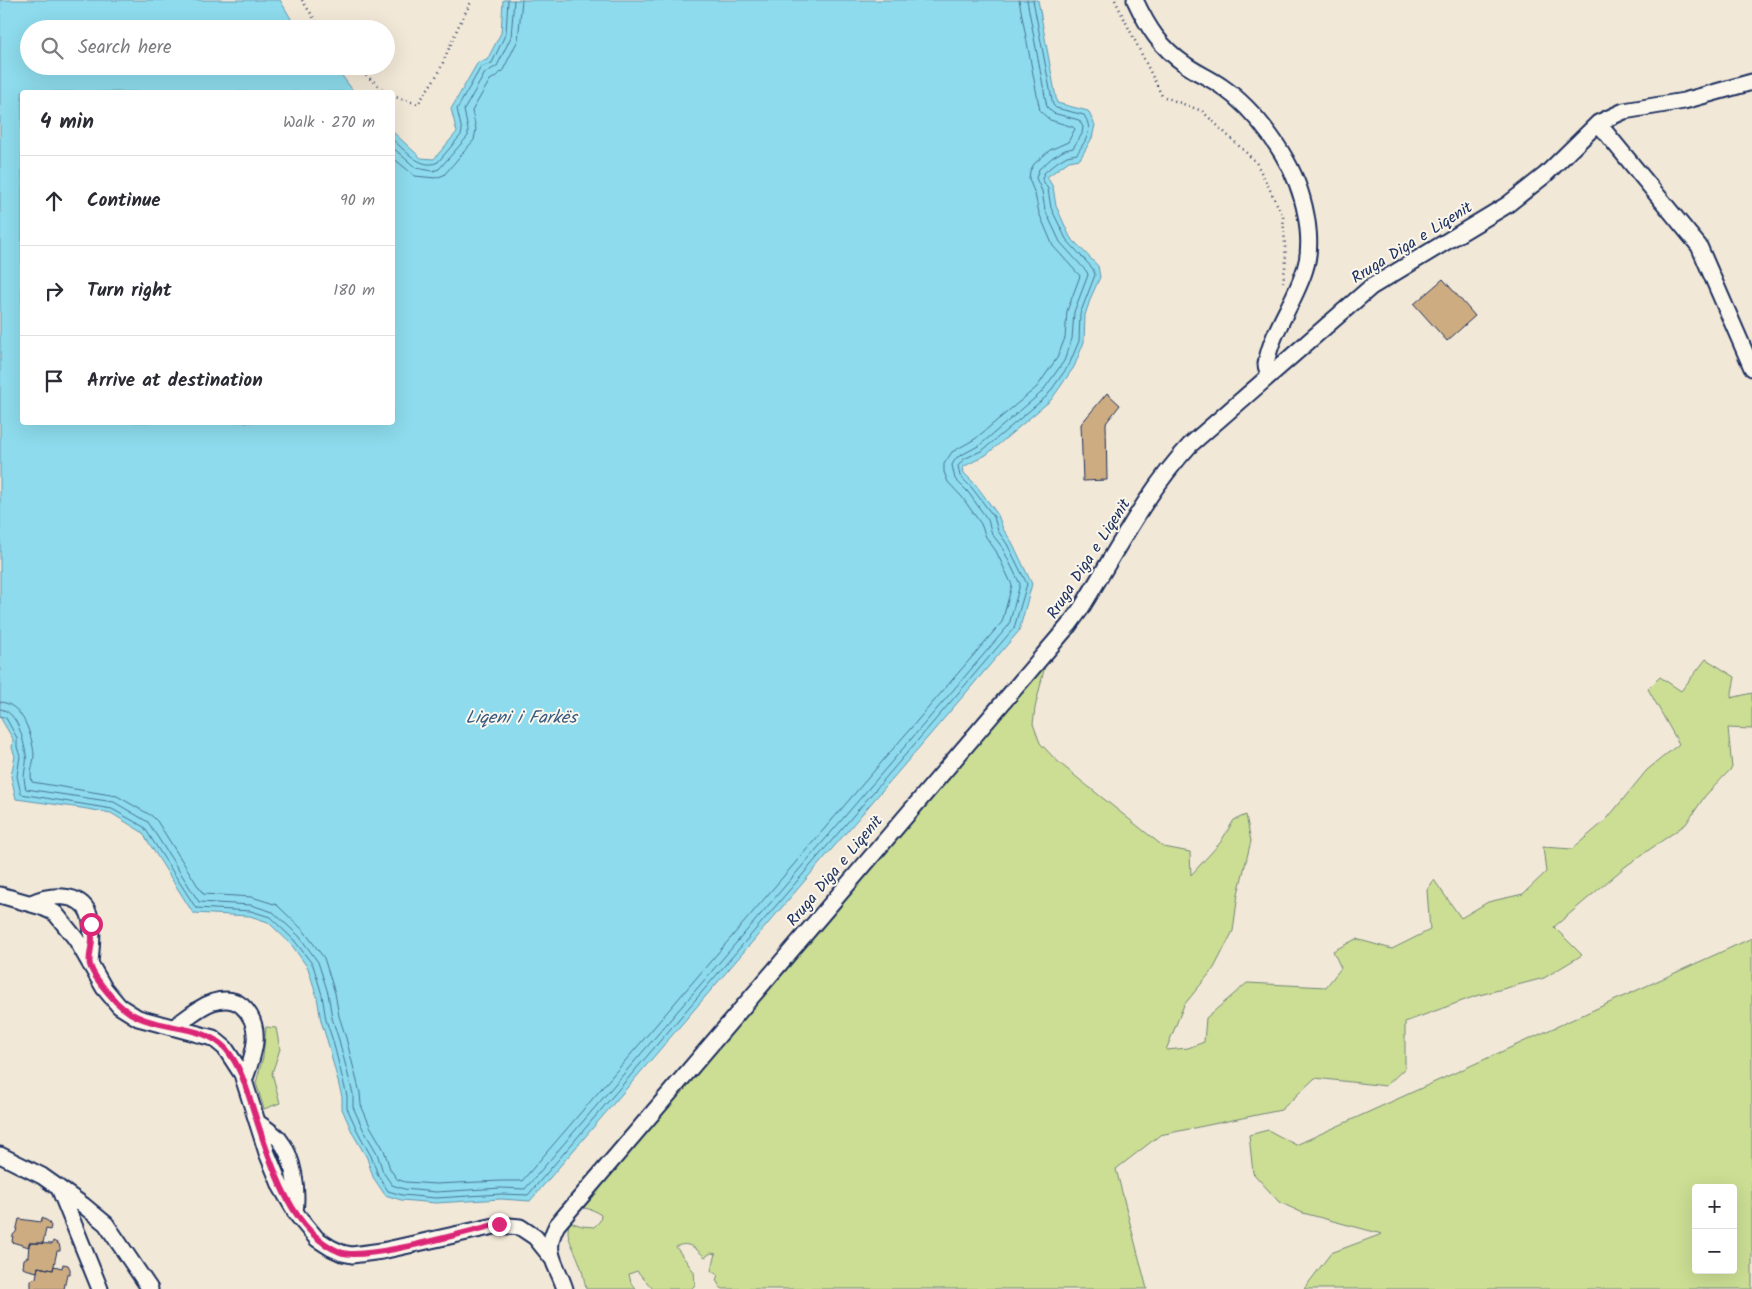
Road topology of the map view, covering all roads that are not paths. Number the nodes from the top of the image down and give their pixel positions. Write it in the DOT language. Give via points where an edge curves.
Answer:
graph roads {
  1 [pos="1136,0"];
  2 [pos="1752,82"];
  3 [pos="1598,123"];
  4 [pos="1752,368"];
  5 [pos="1269,374"];
  6 [pos="0,895"];
  7 [pos="31,903"];
  8 [pos="90,964"];
  9 [pos="174,1027"];
  10 [pos="244,1081"];
  11 [pos="0,1155"];
  12 [pos="59,1188"];
  13 [pos="554,1262"];
  14 [pos="100,1289"];
  15 [pos="150,1289"];
  16 [pos="565,1289"];
  1 -- 5 [label="street" via="1156,38 1185,65 1222,87 1266,130 1285,157 1302,197 1307,222 1306,268 1277,333 1266,366"];
  2 -- 3 [label="street, Rruga Diga e Liqenit" via="1684,101 1624,112"];
  3 -- 4 [label="street" via="1699,246"];
  3 -- 5 [label="street, Rruga Diga e Liqenit" via="1545,175 1507,205 1371,287"];
  5 -- 13 [label="street, Rruga Diga e Liqenit" via="1173,463 1069,625 557,1225 550,1244"];
  6 -- 7 [label="street"];
  7 -- 8 [label="street" via="55,913 76,939"];
  7 -- 8 [label="street" via="54,896 81,904 88,912 91,924"];
  8 -- 9 [label="street" via="119,1006 138,1018"];
  9 -- 10 [label="street" via="213,1038 225,1048"];
  9 -- 10 [label="street" via="212,1002 237,1002 254,1021 254,1056"];
  10 -- 13 [label="street" via="257,1122 280,1141 287,1153 298,1194 295,1212 317,1238 342,1253 382,1252 499,1224 520,1227 535,1237"];
  11 -- 12 [label="street"];
  12 -- 14 [label="street"];
  12 -- 15 [label="street" via="106,1224"];
  13 -- 16 [label="street, Rruga Diga e Liqenit"];
}
